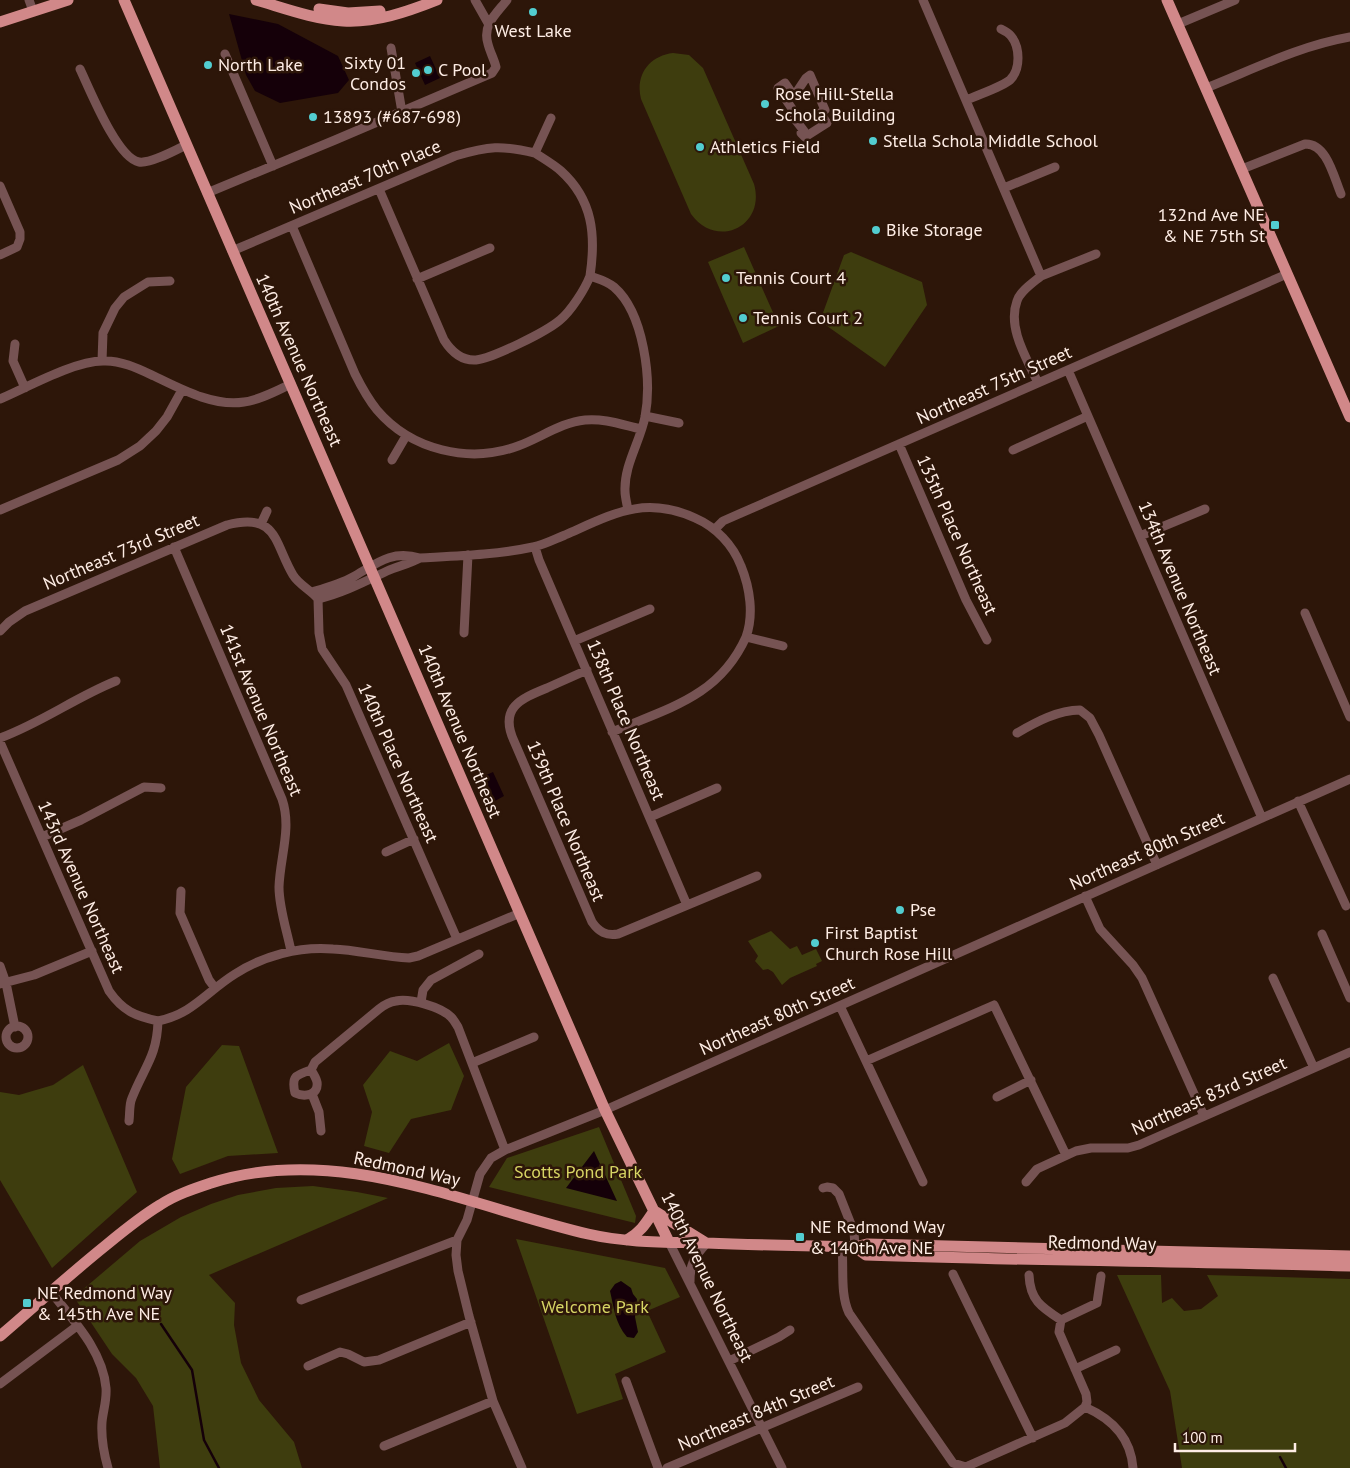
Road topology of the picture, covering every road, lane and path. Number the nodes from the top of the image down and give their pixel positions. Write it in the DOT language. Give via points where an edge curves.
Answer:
graph roads {
  1 [pos="68,0"];
  2 [pos="124,0"];
  3 [pos="256,0"];
  4 [pos="282,0"];
  5 [pos="417,0"];
  6 [pos="436,0"];
  7 [pos="475,0"];
  8 [pos="508,0"];
  9 [pos="923,0"];
  10 [pos="1167,0"];
  11 [pos="1234,0"];
  12 [pos="31,5"];
  13 [pos="0,22"];
  14 [pos="488,23"];
  15 [pos="1178,24"];
  16 [pos="1001,29"];
  17 [pos="1350,37"];
  18 [pos="391,48"];
  19 [pos="225,54"];
  20 [pos="80,70"];
  21 [pos="810,75"];
  22 [pos="1206,88"];
  23 [pos="967,100"];
  24 [pos="402,112"];
  25 [pos="551,118"];
  26 [pos="186,145"];
  27 [pos="535,153"];
  28 [pos="273,166"];
  29 [pos="1055,167"];
  30 [pos="1242,169"];
  31 [pos="0,186"];
  32 [pos="1004,188"];
  33 [pos="379,189"];
  34 [pos="207,193"];
  35 [pos="1341,194"];
  36 [pos="292,226"];
  37 [pos="490,248"];
  38 [pos="232,251"];
  39 [pos="1096,254"];
  40 [pos="0,255"];
  41 [pos="1287,274"];
  42 [pos="590,276"];
  43 [pos="1041,276"];
  44 [pos="417,279"];
  45 [pos="170,282"];
  46 [pos="16,344"];
  47 [pos="102,360"];
  48 [pos="1068,370"];
  49 [pos="1038,383"];
  50 [pos="291,384"];
  51 [pos="25,388"];
  52 [pos="182,390"];
  53 [pos="0,399"];
  54 [pos="645,416"];
  55 [pos="1088,416"];
  56 [pos="1350,417"];
  57 [pos="679,423"];
  58 [pos="641,430"];
  59 [pos="406,436"];
  60 [pos="899,444"];
  61 [pos="1013,450"];
  62 [pos="392,460"];
  63 [pos="1204,509"];
  64 [pos="0,510"];
  65 [pos="628,510"];
  66 [pos="267,511"];
  67 [pos="261,524"];
  68 [pos="715,529"];
  69 [pos="1140,536"];
  70 [pos="174,547"];
  71 [pos="535,547"];
  72 [pos="468,555"];
  73 [pos="420,558"];
  74 [pos="369,566"];
  75 [pos="375,578"];
  76 [pos="315,596"];
  77 [pos="650,609"];
  78 [pos="1305,613"];
  79 [pos="0,631"];
  80 [pos="464,633"];
  81 [pos="746,637"];
  82 [pos="987,640"];
  83 [pos="574,641"];
  84 [pos="784,646"];
  85 [pos="587,670"];
  86 [pos="116,681"];
  87 [pos="1350,718"];
  88 [pos="612,732"];
  89 [pos="1017,733"];
  90 [pos="0,738"];
  91 [pos="0,742"];
  92 [pos="1350,779"];
  93 [pos="161,788"];
  94 [pos="717,788"];
  95 [pos="1298,801"];
  96 [pos="650,817"];
  97 [pos="1262,818"];
  98 [pos="42,837"];
  99 [pos="414,839"];
  100 [pos="386,852"];
  101 [pos="1157,864"];
  102 [pos="757,876"];
  103 [pos="181,891"];
  104 [pos="1085,896"];
  105 [pos="687,906"];
  106 [pos="1346,906"];
  107 [pos="520,913"];
  108 [pos="1322,934"];
  109 [pos="457,939"];
  110 [pos="92,951"];
  111 [pos="291,951"];
  112 [pos="479,954"];
  113 [pos="0,966"];
  114 [pos="1273,978"];
  115 [pos="3,984"];
  116 [pos="215,988"];
  117 [pos="1350,998"];
  118 [pos="421,1002"];
  119 [pos="840,1006"];
  120 [pos="158,1021"];
  121 [pos="15,1027"];
  122 [pos="534,1037"];
  123 [pos="1350,1052"];
  124 [pos="866,1061"];
  125 [pos="472,1063"];
  126 [pos="1314,1068"];
  127 [pos="311,1070"];
  128 [pos="1031,1080"];
  129 [pos="312,1094"];
  130 [pos="997,1096"];
  131 [pos="605,1110"];
  132 [pos="1204,1116"];
  133 [pos="129,1121"];
  134 [pos="321,1131"];
  135 [pos="505,1150"];
  136 [pos="1066,1155"];
  137 [pos="923,1182"];
  138 [pos="1026,1182"];
  139 [pos="823,1188"];
  140 [pos="471,1201"];
  141 [pos="654,1211"];
  142 [pos="457,1240"];
  143 [pos="627,1240"];
  144 [pos="669,1242"];
  145 [pos="707,1243"];
  146 [pos="842,1247"];
  147 [pos="855,1247"];
  148 [pos="1350,1256"];
  149 [pos="1350,1266"];
  150 [pos="953,1274"];
  151 [pos="1029,1274"];
  152 [pos="1101,1276"];
  153 [pos="690,1285"];
  154 [pos="52,1292"];
  155 [pos="301,1300"];
  156 [pos="1060,1320"];
  157 [pos="471,1322"];
  158 [pos="78,1326"];
  159 [pos="790,1330"];
  160 [pos="0,1336"];
  161 [pos="1116,1350"];
  162 [pos="729,1361"];
  163 [pos="308,1366"];
  164 [pos="1074,1369"];
  165 [pos="626,1380"];
  166 [pos="0,1384"];
  167 [pos="858,1387"];
  168 [pos="493,1401"];
  169 [pos="1085,1407"];
  170 [pos="762,1427"];
  171 [pos="1033,1438"];
  172 [pos="384,1446"];
  173 [pos="952,1465"];
  174 [pos="966,1467"];
  175 [pos="108,1468"];
  176 [pos="522,1468"];
  177 [pos="658,1468"];
  178 [pos="667,1468"];
  179 [pos="782,1468"];
  180 [pos="1133,1468"];
  1 -- 12 [label="main road"];
  2 -- 26 [label="main road, 140th Avenue Northeast"];
  3 -- 6 [label="main road" via="343,21 383,18"];
  4 -- 5 [label="main road" via="348,13 394,8"];
  7 -- 14 [label="street"];
  8 -- 14 [label="street"];
  9 -- 23 [label="street"];
  10 -- 15 [label="main road"];
  11 -- 15 [label="street"];
  12 -- 13 [label="main road"];
  14 -- 24 [label="street" via="486,33 496,67 492,73"];
  15 -- 22 [label="main road"];
  16 -- 23 [label="street" via="1011,34 1017,48 1016,70 1010,80"];
  17 -- 22 [label="street" via="1300,49"];
  18 -- 24 [label="street"];
  19 -- 28 [label="street"];
  20 -- 26 [label="street" via="110,132 122,150 138,162 146,162"];
  21 -- 21 [label="street" via="794,96 785,83 778,88 797,116 794,118 805,137 827,123 820,113 825,110"];
  22 -- 30 [label="main road"];
  23 -- 32 [label="street"];
  24 -- 28 [label="street"];
  25 -- 27 [label="street"];
  26 -- 34 [label="main road, 140th Avenue Northeast"];
  27 -- 33 [label="street, Northeast 70th Place" via="503,147 482,148 455,156"];
  27 -- 42 [label="street" via="561,171 583,200 594,241"];
  28 -- 34 [label="street"];
  29 -- 32 [label="street"];
  30 -- 35 [label="street" via="1310,143 1327,158"];
  30 -- 41 [label="main road"];
  31 -- 40 [label="street" via="20,239 17,247"];
  32 -- 43 [label="street"];
  33 -- 36 [label="street, Northeast 70th Place"];
  33 -- 44 [label="street"];
  34 -- 38 [label="main road, 140th Avenue Northeast"];
  36 -- 38 [label="street, Northeast 70th Place"];
  36 -- 59 [label="street" via="365,393 376,409"];
  37 -- 44 [label="street"];
  38 -- 50 [label="main road, 140th Avenue Northeast"];
  39 -- 43 [label="street"];
  41 -- 48 [label="street, Northeast 75th Street"];
  41 -- 56 [label="main road"];
  42 -- 44 [label="street" via="562,319 541,334 476,360 451,350"];
  42 -- 54 [label="street" via="603,280 622,295 638,328 647,386"];
  43 -- 49 [label="street" via="1017,300 1015,322"];
  45 -- 47 [label="street" via="148,282 120,302 103,333"];
  46 -- 51 [label="street" via="13,361"];
  47 -- 51 [label="street" via="76,366"];
  47 -- 52 [label="street" via="140,369"];
  48 -- 49 [label="street, Northeast 75th Street"];
  48 -- 55 [label="street, 134th Avenue Northeast"];
  49 -- 60 [label="street, Northeast 75th Street"];
  50 -- 52 [label="street" via="246,402 228,403"];
  50 -- 74 [label="main road, 140th Avenue Northeast"];
  51 -- 53 [label="street"];
  52 -- 64 [label="street" via="156,431 132,451 118,460"];
  54 -- 57 [label="street"];
  54 -- 58 [label="street"];
  55 -- 61 [label="street"];
  55 -- 69 [label="street, 134th Avenue Northeast"];
  58 -- 59 [label="street" via="601,419 584,420 519,446 477,454 435,448"];
  58 -- 65 [label="street" via="628,469 625,492"];
  59 -- 62 [label="street"];
  60 -- 68 [label="street, Northeast 75th Street" via="723,521"];
  60 -- 82 [label="street, 135th Place Northeast" via="966,600"];
  63 -- 69 [label="street"];
  65 -- 68 [label="street" via="660,507 676,510"];
  65 -- 71 [label="street"];
  66 -- 67 [label="street"];
  67 -- 70 [label="street, Northeast 73rd Street" via="238,522"];
  67 -- 76 [label="street" via="278,542 299,583"];
  68 -- 81 [label="street" via="738,558 744,574 750,613"];
  69 -- 97 [label="street, 134th Avenue Northeast"];
  70 -- 79 [label="street, Northeast 73rd Street" via="25,611"];
  70 -- 111 [label="street, 141st Avenue Northeast" via="286,810 279,887"];
  71 -- 72 [label="street"];
  71 -- 83 [label="street, 138th Place Northeast"];
  72 -- 73 [label="street"];
  72 -- 80 [label="street"];
  73 -- 74 [label="street" via="394,556"];
  73 -- 75 [label="street"];
  74 -- 75 [label="main road, 140th Avenue Northeast"];
  74 -- 76 [label="street"];
  75 -- 76 [label="street" via="337,595"];
  75 -- 107 [label="main road, 140th Avenue Northeast"];
  76 -- 99 [label="street, 140th Place Northeast" via="322,649 346,685"];
  77 -- 83 [label="street"];
  78 -- 87 [label="street"];
  81 -- 84 [label="street"];
  81 -- 88 [label="street" via="719,679 704,690"];
  83 -- 85 [label="street, 138th Place Northeast"];
  85 -- 88 [label="street, 138th Place Northeast"];
  85 -- 105 [label="street, 139th Place Northeast" via="517,703 510,715 509,731 597,930 604,934 618,934"];
  86 -- 90 [label="street"];
  88 -- 96 [label="street, 138th Place Northeast"];
  89 -- 101 [label="street" via="1066,710 1080,710 1090,718"];
  91 -- 98 [label="street, 143rd Avenue Northeast"];
  92 -- 95 [label="street, Northeast 80th Street"];
  93 -- 98 [label="street" via="144,787"];
  94 -- 96 [label="street"];
  95 -- 97 [label="street, Northeast 80th Street"];
  95 -- 106 [label="street"];
  96 -- 105 [label="street, 138th Place Northeast"];
  97 -- 101 [label="street, Northeast 80th Street"];
  98 -- 110 [label="street, 143rd Avenue Northeast"];
  99 -- 100 [label="street"];
  99 -- 109 [label="street, 140th Place Northeast"];
  101 -- 104 [label="street, Northeast 80th Street"];
  102 -- 105 [label="street"];
  103 -- 116 [label="street" via="180,913"];
  104 -- 119 [label="street, Northeast 80th Street"];
  104 -- 132 [label="street" via="1100,929 1142,978"];
  107 -- 109 [label="street"];
  107 -- 131 [label="main road, 140th Avenue Northeast"];
  108 -- 117 [label="street"];
  109 -- 111 [label="street" via="409,958 333,948"];
  110 -- 115 [label="street"];
  110 -- 120 [label="street, 143rd Avenue Northeast" via="116,1002 140,1018"];
  111 -- 116 [label="street" via="256,962"];
  112 -- 118 [label="street" via="431,980 423,990"];
  113 -- 115 [label="street"];
  114 -- 126 [label="street"];
  115 -- 121 [label="street"];
  116 -- 120 [label="street" via="188,1011"];
  118 -- 125 [label="street" via="450,1016 458,1027"];
  118 -- 127 [label="street" via="396,1000 384,1006 315,1062"];
  119 -- 124 [label="street"];
  119 -- 131 [label="street, Northeast 80th Street"];
  120 -- 133 [label="street" via="156,1046 131,1099"];
  122 -- 125 [label="street"];
  123 -- 126 [label="street, Northeast 83rd Street"];
  124 -- 128 [label="street" via="994,1005"];
  124 -- 137 [label="street"];
  125 -- 135 [label="street"];
  126 -- 132 [label="street, Northeast 83rd Street"];
  127 -- 129 [label="street" via="317,1083"];
  127 -- 129 [label="street" via="294,1078 293,1083 295,1093 300,1096"];
  128 -- 130 [label="street"];
  128 -- 136 [label="street"];
  129 -- 134 [label="street" via="319,1112"];
  131 -- 135 [label="street, Northeast 80th Street"];
  131 -- 141 [label="main road, 140th Avenue Northeast"];
  132 -- 136 [label="street, Northeast 83rd Street" via="1128,1148 1091,1148"];
  135 -- 140 [label="street, Northeast 80th Street" via="491,1158 480,1174"];
  136 -- 138 [label="street, Northeast 83rd Street" via="1038,1169"];
  139 -- 147 [label="street" via="833,1188 839,1194 854,1232"];
  140 -- 142 [label="street" via="467,1220"];
  140 -- 143 [label="main road, Redmond Way" via="588,1234"];
  140 -- 154 [label="main road, Redmond Way" via="428,1189 325,1170 285,1170 224,1179 160,1204"];
  141 -- 143 [label="main road" via="646,1225"];
  141 -- 144 [label="main road, 140th Avenue Northeast"];
  141 -- 145 [label="main road"];
  142 -- 155 [label="street"];
  142 -- 157 [label="street" via="458,1271"];
  143 -- 144 [label="main road, Redmond Way"];
  144 -- 145 [label="main road, Redmond Way"];
  144 -- 153 [label="street, 140th Avenue Northeast"];
  145 -- 146 [label="main road, Redmond Way"];
  145 -- 153 [label="street" via="690,1268"];
  146 -- 147 [label="main road, Redmond Way"];
  146 -- 173 [label="street" via="843,1293 849,1313"];
  147 -- 148 [label="main road, Redmond Way" via="867,1244"];
  147 -- 149 [label="main road, Redmond Way" via="866,1255"];
  150 -- 171 [label="street"];
  151 -- 156 [label="street" via="1031,1292 1037,1302"];
  152 -- 156 [label="street" via="1097,1303"];
  153 -- 162 [label="street, 140th Avenue Northeast"];
  154 -- 158 [label="street"];
  154 -- 160 [label="main road, Redmond Way"];
  156 -- 164 [label="street" via="1059,1332"];
  157 -- 163 [label="street" via="379,1360 364,1362 340,1352"];
  157 -- 168 [label="street"];
  158 -- 166 [label="street"];
  158 -- 175 [label="street" via="94,1350 106,1387 102,1424"];
  159 -- 162 [label="street" via="780,1338"];
  161 -- 164 [label="street"];
  162 -- 170 [label="street, 140th Avenue Northeast"];
  164 -- 169 [label="street" via="1086,1394"];
  165 -- 177 [label="street"];
  167 -- 170 [label="street, Northeast 84th Street"];
  168 -- 172 [label="street"];
  168 -- 176 [label="street"];
  169 -- 171 [label="street" via="1065,1423"];
  169 -- 180 [label="street" via="1112,1423 1122,1434 1132,1456"];
  170 -- 178 [label="street, Northeast 84th Street"];
  170 -- 179 [label="street, 140th Avenue Northeast"];
  171 -- 174 [label="street"];
  173 -- 174 [label="street"];
}
